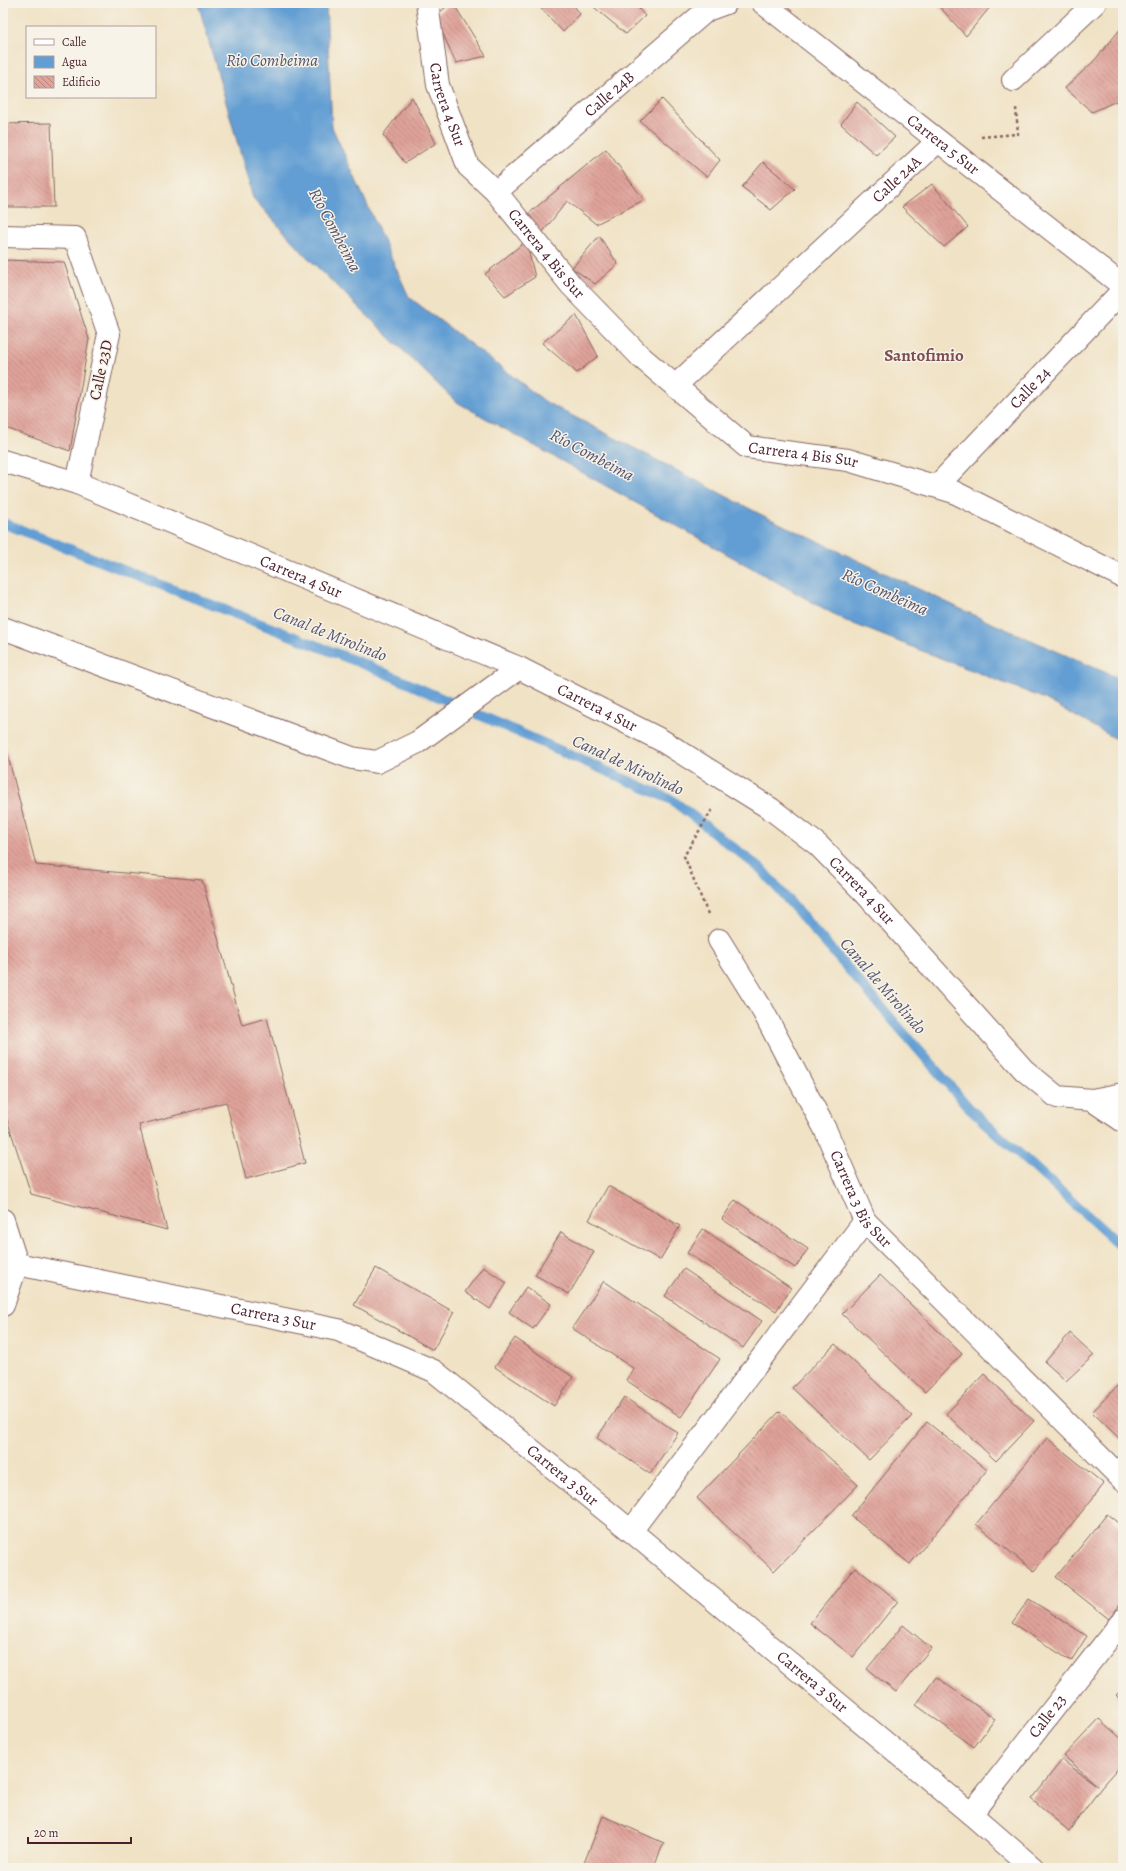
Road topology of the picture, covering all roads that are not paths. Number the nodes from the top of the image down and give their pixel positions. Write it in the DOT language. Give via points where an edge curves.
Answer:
graph roads {
  1 [pos="427,3"];
  2 [pos="726,3"];
  3 [pos="763,3"];
  4 [pos="1095,3"];
  5 [pos="1013,80"];
  6 [pos="938,141"];
  7 [pos="496,192"];
  8 [pos="3,236"];
  9 [pos="1123,286"];
  10 [pos="1123,290"];
  11 [pos="675,386"];
  12 [pos="3,461"];
  13 [pos="77,483"];
  14 [pos="937,486"];
  15 [pos="1123,577"];
  16 [pos="3,628"];
  17 [pos="519,668"];
  18 [pos="718,940"];
  19 [pos="1123,1094"];
  20 [pos="1092,1100"];
  21 [pos="1123,1121"];
  22 [pos="3,1220"];
  23 [pos="864,1221"];
  24 [pos="10,1262"];
  25 [pos="3,1305"];
  26 [pos="1123,1480"];
  27 [pos="631,1531"];
  28 [pos="1123,1620"];
  29 [pos="971,1814"];
  30 [pos="1033,1868"];
  1 -- 7 [label="street, Carrera 4 Sur" via="438,85 468,166"];
  2 -- 7 [label="street, Calle 24B" via="707,10"];
  3 -- 6 [label="street, Carrera 5 Sur"];
  4 -- 5 [label="street"];
  6 -- 9 [label="street, Carrera 5 Sur"];
  6 -- 11 [label="street, Calle 24A"];
  7 -- 11 [label="street, Carrera 4 Bis Sur" via="571,285 641,357"];
  8 -- 13 [label="street, Calle 23D" via="75,238 109,334"];
  10 -- 14 [label="street, Calle 24"];
  11 -- 14 [label="street, Carrera 4 Bis Sur" via="747,447 848,460"];
  12 -- 13 [label="street, Carrera 4 Sur"];
  13 -- 17 [label="street, Carrera 4 Sur"];
  14 -- 15 [label="street, Carrera 4 Bis Sur" via="954,492"];
  16 -- 17 [label="street" via="352,758 377,762 418,742"];
  17 -- 20 [label="street, Carrera 4 Sur" via="662,740 771,809 818,845 865,893 1024,1070 1057,1097"];
  18 -- 23 [label="street, Carrera 3 Bis Sur" via="763,1011 822,1122"];
  19 -- 20 [label="street"];
  20 -- 21 [label="street"];
  22 -- 24 [label="street"];
  23 -- 26 [label="street, Carrera 3 Bis Sur"];
  23 -- 27 [label="street"];
  24 -- 25 [label="street"];
  24 -- 27 [label="street, Carrera 3 Sur" via="338,1330 421,1365 434,1371"];
  27 -- 29 [label="street, Carrera 3 Sur"];
  28 -- 29 [label="street, Calle 23"];
  29 -- 30 [label="street, Carrera 3 Sur"];
}
